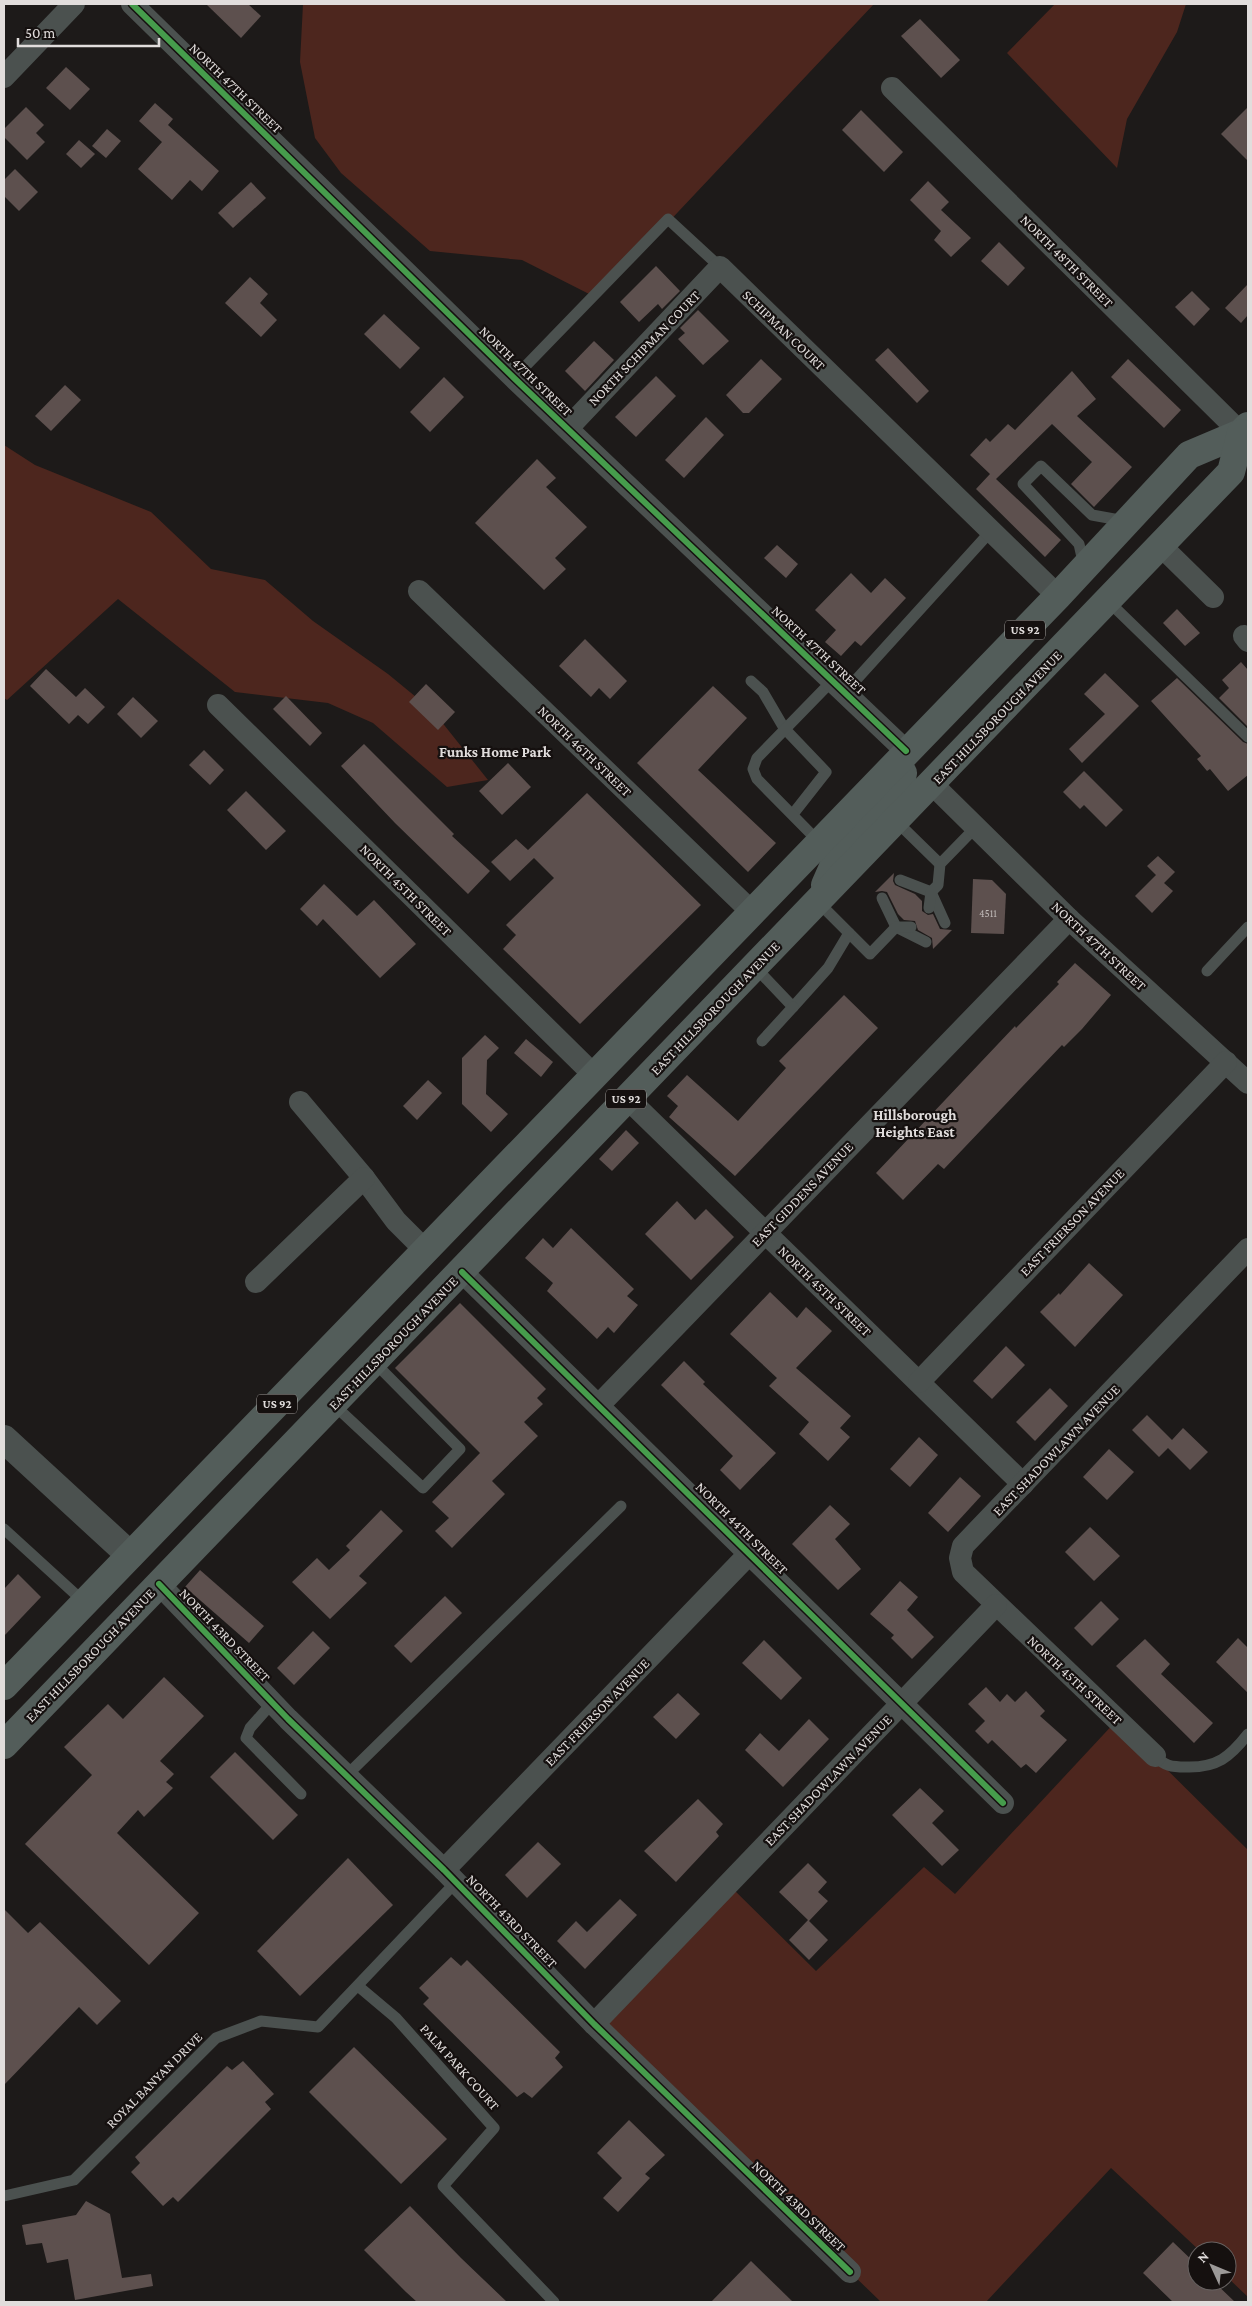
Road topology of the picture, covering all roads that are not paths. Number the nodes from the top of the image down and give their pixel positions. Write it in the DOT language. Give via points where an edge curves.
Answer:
graph roads {
  1 [pos="74,4"];
  2 [pos="132,4"];
  3 [pos="4,77"];
  4 [pos="892,88"];
  5 [pos="720,267"];
  6 [pos="514,378"];
  7 [pos="568,428"];
  8 [pos="1246,433"];
  9 [pos="1127,521"];
  10 [pos="991,531"];
  11 [pos="1161,546"];
  12 [pos="1084,568"];
  13 [pos="419,591"];
  14 [pos="1058,596"];
  15 [pos="1213,597"];
  16 [pos="1108,601"];
  17 [pos="751,681"];
  18 [pos="838,686"];
  19 [pos="218,705"];
  20 [pos="784,728"];
  21 [pos="1248,737"];
  22 [pos="906,751"];
  23 [pos="932,784"];
  24 [pos="793,814"];
  25 [pos="896,822"];
  26 [pos="976,827"];
  27 [pos="819,842"];
  28 [pos="940,864"];
  29 [pos="900,880"];
  30 [pos="931,892"];
  31 [pos="915,894"];
  32 [pos="882,898"];
  33 [pos="818,902"];
  34 [pos="929,908"];
  35 [pos="752,912"];
  36 [pos="897,913"];
  37 [pos="1069,919"];
  38 [pos="945,923"];
  39 [pos="896,927"];
  40 [pos="911,927"];
  41 [pos="1248,927"];
  42 [pos="849,933"];
  43 [pos="926,942"];
  44 [pos="755,967"];
  45 [pos="1207,971"];
  46 [pos="793,1007"];
  47 [pos="762,1042"];
  48 [pos="1226,1062"];
  49 [pos="594,1075"];
  50 [pos="1248,1083"];
  51 [pos="627,1098"];
  52 [pos="300,1102"];
  53 [pos="364,1178"];
  54 [pos="765,1232"];
  55 [pos="425,1250"];
  56 [pos="1248,1250"];
  57 [pos="462,1272"];
  58 [pos="256,1282"];
  59 [pos="374,1362"];
  60 [pos="919,1382"];
  61 [pos="333,1404"];
  62 [pos="599,1405"];
  63 [pos="6,1445"];
  64 [pos="1023,1484"];
  65 [pos="621,1506"];
  66 [pos="174,1511"];
  67 [pos="4,1529"];
  68 [pos="750,1554"];
  69 [pos="130,1555"];
  70 [pos="159,1584"];
  71 [pos="84,1602"];
  72 [pos="996,1605"];
  73 [pos="113,1632"];
  74 [pos="4,1686"];
  75 [pos="272,1703"];
  76 [pos="901,1703"];
  77 [pos="1248,1734"];
  78 [pos="4,1745"];
  79 [pos="1155,1756"];
  80 [pos="346,1776"];
  81 [pos="301,1794"];
  82 [pos="1003,1803"];
  83 [pos="450,1876"];
  84 [pos="358,1986"];
  85 [pos="594,2024"];
  86 [pos="4,2196"];
  87 [pos="850,2272"];
  88 [pos="554,2302"];
  1 -- 3 [label="street"];
  2 -- 6 [label="street, NORTH 47TH STREET"];
  4 -- 8 [label="street, NORTH 48TH STREET"];
  5 -- 6 [label="lane, SCHIPMAN COURT" via="668,219"];
  5 -- 7 [label="street, NORTH SCHIPMAN COURT"];
  5 -- 10 [label="street, SCHIPMAN COURT"];
  6 -- 7 [label="street, NORTH 47TH STREET"];
  7 -- 18 [label="street, NORTH 47TH STREET"];
  8 -- 9 [label="main road, US 92" via="1189,455"];
  8 -- 11 [label="main road, EAST HILLSBOROUGH AVENUE / US 92" via="1232,472"];
  9 -- 12 [label="main road, US 92"];
  9 -- 12 [label="lane" via="1092,515 1041,466 1023,484 1079,544"];
  10 -- 14 [label="street, SCHIPMAN COURT"];
  10 -- 18 [label="lane"];
  11 -- 15 [label="street"];
  11 -- 16 [label="main road, EAST HILLSBOROUGH AVENUE / US 92"];
  12 -- 14 [label="main road, US 92"];
  13 -- 35 [label="street, NORTH 46TH STREET"];
  14 -- 22 [label="main road, US 92"];
  14 -- 23 [label="main road" via="1033,644 936,744"];
  16 -- 21 [label="lane"];
  16 -- 23 [label="main road, EAST HILLSBOROUGH AVENUE / US 92"];
  17 -- 20 [label="lane" via="763,692"];
  18 -- 20 [label="lane"];
  18 -- 22 [label="street, NORTH 47TH STREET"];
  19 -- 49 [label="street, NORTH 45TH STREET"];
  20 -- 24 [label="lane" via="757,758 753,769 757,779"];
  20 -- 24 [label="lane" via="826,772"];
  22 -- 27 [label="main road, US 92"];
  22 -- 33 [label="main road" via="901,783 839,852"];
  23 -- 25 [label="main road, EAST HILLSBOROUGH AVENUE / US 92"];
  23 -- 26 [label="street, NORTH 47TH STREET"];
  24 -- 27 [label="lane"];
  25 -- 28 [label="lane"];
  25 -- 33 [label="main road, EAST HILLSBOROUGH AVENUE / US 92"];
  26 -- 28 [label="lane"];
  26 -- 37 [label="street, NORTH 47TH STREET"];
  27 -- 35 [label="main road, US 92"];
  28 -- 30 [label="lane" via="938,885"];
  29 -- 30 [label="lane"];
  30 -- 31 [label="lane"];
  30 -- 34 [label="lane"];
  30 -- 38 [label="lane"];
  32 -- 39 [label="lane"];
  33 -- 42 [label="lane"];
  33 -- 44 [label="main road, EAST HILLSBOROUGH AVENUE / US 92"];
  35 -- 49 [label="main road, US 92"];
  36 -- 39 [label="lane"];
  37 -- 48 [label="street, NORTH 47TH STREET"];
  37 -- 54 [label="street, EAST GIDDENS AVENUE"];
  39 -- 40 [label="lane"];
  39 -- 42 [label="lane" via="870,954"];
  39 -- 43 [label="lane"];
  41 -- 45 [label="lane"];
  42 -- 46 [label="lane" via="828,968"];
  44 -- 46 [label="lane"];
  44 -- 51 [label="main road, EAST HILLSBOROUGH AVENUE / US 92"];
  46 -- 47 [label="lane"];
  48 -- 50 [label="street, NORTH 47TH STREET"];
  48 -- 60 [label="street, EAST FRIERSON AVENUE"];
  49 -- 55 [label="main road, US 92"];
  51 -- 54 [label="street, NORTH 45TH STREET"];
  51 -- 57 [label="main road, EAST HILLSBOROUGH AVENUE / US 92"];
  52 -- 53 [label="street"];
  53 -- 55 [label="street" via="396,1221"];
  53 -- 58 [label="street"];
  54 -- 60 [label="street, NORTH 45TH STREET"];
  54 -- 62 [label="street, EAST GIDDENS AVENUE"];
  55 -- 66 [label="main road, US 92"];
  56 -- 64 [label="street, EAST SHADOWLAWN AVENUE"];
  57 -- 59 [label="main road, EAST HILLSBOROUGH AVENUE / US 92"];
  57 -- 62 [label="street, NORTH 44TH STREET"];
  59 -- 61 [label="main road, EAST HILLSBOROUGH AVENUE / US 92"];
  59 -- 61 [label="lane" via="460,1449 423,1488"];
  60 -- 64 [label="street, NORTH 45TH STREET"];
  61 -- 70 [label="main road, EAST HILLSBOROUGH AVENUE / US 92"];
  62 -- 68 [label="street, NORTH 44TH STREET"];
  63 -- 69 [label="street"];
  64 -- 72 [label="street, EAST SHADOWLAWN AVENUE" via="963,1546 960,1558 964,1572"];
  65 -- 80 [label="lane"];
  66 -- 69 [label="main road, US 92"];
  66 -- 70 [label="main road" via="174,1535 153,1556"];
  67 -- 71 [label="lane"];
  68 -- 76 [label="street, NORTH 44TH STREET"];
  68 -- 83 [label="street, EAST FRIERSON AVENUE"];
  69 -- 71 [label="main road, US 92"];
  69 -- 73 [label="main road" via="133,1577 113,1598"];
  70 -- 73 [label="main road, EAST HILLSBOROUGH AVENUE / US 92"];
  70 -- 75 [label="street, NORTH 43RD STREET"];
  71 -- 74 [label="main road, US 92"];
  72 -- 76 [label="street, EAST SHADOWLAWN AVENUE"];
  72 -- 79 [label="street, NORTH 45TH STREET"];
  73 -- 78 [label="main road, EAST HILLSBOROUGH AVENUE / US 92"];
  75 -- 80 [label="street, NORTH 43RD STREET"];
  75 -- 81 [label="lane" via="250,1728 246,1738"];
  76 -- 82 [label="street, NORTH 44TH STREET"];
  76 -- 85 [label="street, EAST SHADOWLAWN AVENUE"];
  77 -- 79 [label="lane" via="1213,1766 1170,1767"];
  80 -- 83 [label="street, NORTH 43RD STREET"];
  83 -- 84 [label="lane, ROYAL BANYAN DRIVE"];
  83 -- 85 [label="street, NORTH 43RD STREET"];
  84 -- 86 [label="lane, ROYAL BANYAN DRIVE" via="318,2028 260,2021 216,2038 74,2180"];
  84 -- 88 [label="lane, PALM PARK COURT" via="396,2018 494,2128 443,2186"];
  85 -- 87 [label="street, NORTH 43RD STREET"];
}
